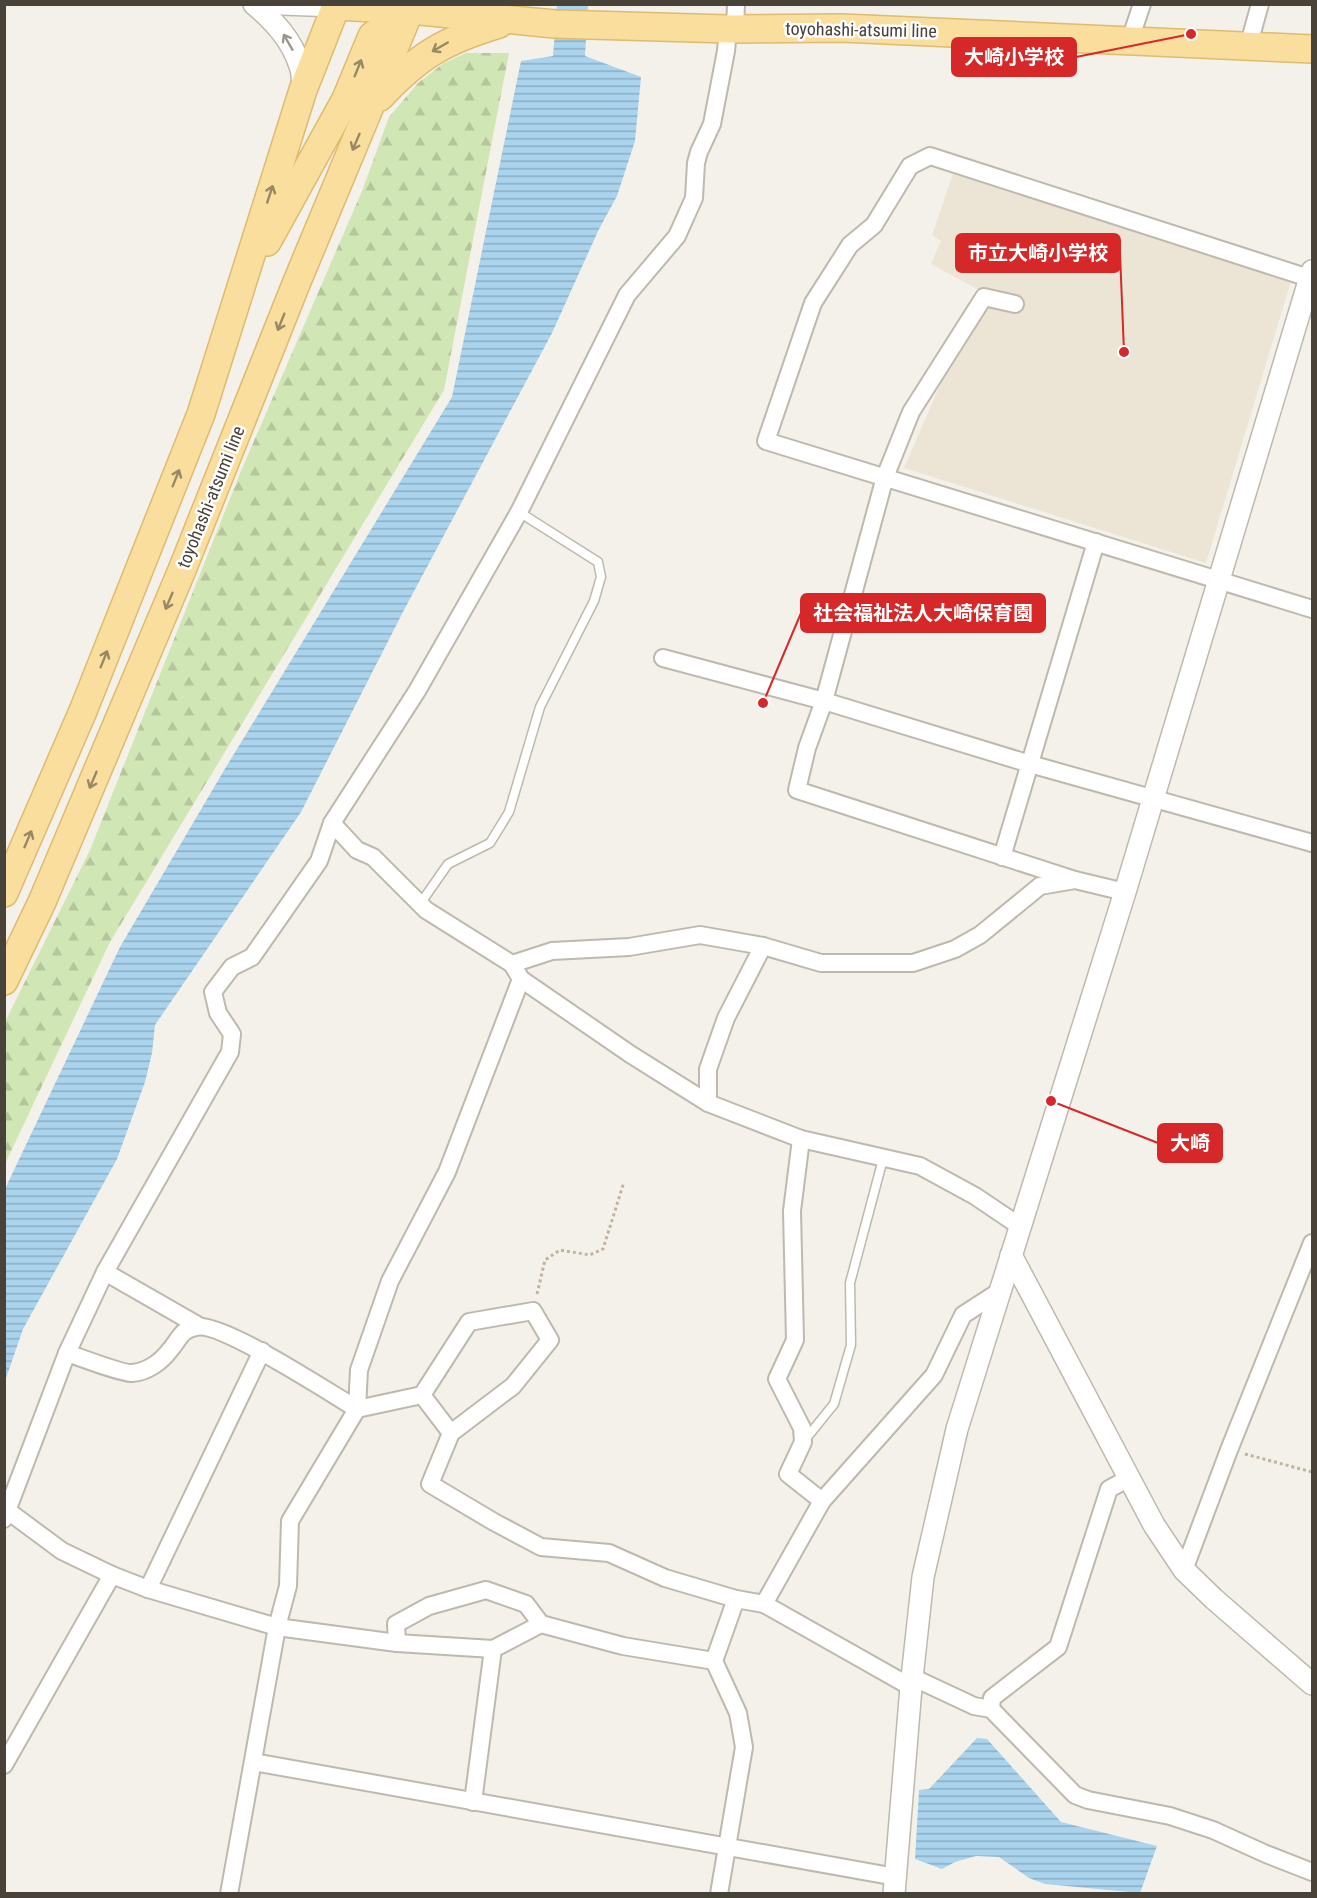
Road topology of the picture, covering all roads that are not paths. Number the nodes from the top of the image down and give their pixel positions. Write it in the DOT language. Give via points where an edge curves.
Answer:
graph roads {
  1 [pos="254,4"];
  2 [pos="282,4"];
  3 [pos="1142,4"];
  4 [pos="1260,4"];
  5 [pos="337,5"];
  6 [pos="411,8"];
  7 [pos="514,20"];
  8 [pos="733,21"];
  9 [pos="1130,40"];
  10 [pos="1248,47"];
  11 [pos="1312,49"];
  12 [pos="303,90"];
  13 [pos="372,107"];
  14 [pos="1312,276"];
  15 [pos="241,286"];
  16 [pos="1015,304"];
  17 [pos="885,477"];
  18 [pos="519,512"];
  19 [pos="1096,542"];
  20 [pos="1218,580"];
  21 [pos="1312,609"];
  22 [pos="663,658"];
  23 [pos="824,701"];
  24 [pos="1029,764"];
  25 [pos="1151,798"];
  26 [pos="332,823"];
  27 [pos="1312,843"];
  28 [pos="1002,857"];
  29 [pos="53,877"];
  30 [pos="1075,880"];
  31 [pos="1125,892"];
  32 [pos="4,893"];
  33 [pos="420,904"];
  34 [pos="763,946"];
  35 [pos="4,959"];
  36 [pos="512,964"];
  37 [pos="521,979"];
  38 [pos="4,981"];
  39 [pos="708,1103"];
  40 [pos="801,1139"];
  41 [pos="883,1159"];
  42 [pos="1021,1227"];
  43 [pos="1312,1243"];
  44 [pos="1011,1255"];
  45 [pos="105,1272"];
  46 [pos="1000,1291"];
  47 [pos="199,1326"];
  48 [pos="262,1351"];
  49 [pos="67,1353"];
  50 [pos="422,1395"];
  51 [pos="357,1409"];
  52 [pos="451,1433"];
  53 [pos="803,1442"];
  54 [pos="1129,1478"];
  55 [pos="822,1501"];
  56 [pos="6,1515"];
  57 [pos="1184,1570"];
  58 [pos="112,1575"];
  59 [pos="148,1589"];
  60 [pos="736,1599"];
  61 [pos="764,1604"];
  62 [pos="541,1624"];
  63 [pos="277,1627"];
  64 [pos="397,1642"];
  65 [pos="493,1649"];
  66 [pos="714,1661"];
  67 [pos="912,1682"];
  68 [pos="1312,1684"];
  69 [pos="991,1709"];
  70 [pos="254,1762"];
  71 [pos="4,1765"];
  72 [pos="472,1802"];
  73 [pos="728,1847"];
  74 [pos="1312,1872"];
  75 [pos="895,1885"];
  76 [pos="230,1893"];
  77 [pos="718,1893"];
  12 -- 1 [label="street, one-way" via="301,66 290,45 277,24"];
  2 -- 5 [label="street"];
  3 -- 9 [label="street"];
  4 -- 10 [label="street"];
  5 -- 6 [label="main road, toyohashi-atsumi line"];
  5 -- 12 [label="main road"];
  6 -- 7 [label="main road, toyohashi-atsumi line"];
  6 -- 13 [label="main road, toyohashi-atsumi line"];
  15 -- 6 [label="main road, one-way" via="346,99 372,36"];
  7 -- 8 [label="main road, toyohashi-atsumi line" via="587,25"];
  7 -- 13 [label="main road, one-way" via="464,34 421,58"];
  8 -- 9 [label="main road, toyohashi-atsumi line"];
  8 -- 18 [label="street" via="712,124 694,172 694,198 677,236 627,295"];
  9 -- 10 [label="main road, toyohashi-atsumi line"];
  10 -- 11 [label="main road, toyohashi-atsumi line"];
  15 -- 12 [label="main road, one-way"];
  13 -- 29 [label="main road, toyohashi-atsumi line, one-way"];
  14 -- 17 [label="street" via="930,156 910,166 874,225 850,245 813,303 766,441"];
  14 -- 20 [label="street"];
  32 -- 15 [label="main road, one-way" via="83,711 201,414"];
  16 -- 17 [label="street" via="984,297 911,412"];
  17 -- 19 [label="street"];
  17 -- 23 [label="street"];
  18 -- 26 [label="street" via="417,691"];
  18 -- 33 [label="lane" via="598,562 602,577 594,601 540,707 509,812 490,843 448,864"];
  19 -- 20 [label="street"];
  19 -- 24 [label="street"];
  20 -- 21 [label="street"];
  20 -- 25 [label="street"];
  22 -- 23 [label="street"];
  23 -- 24 [label="street"];
  23 -- 28 [label="street" via="797,790"];
  24 -- 25 [label="street"];
  24 -- 28 [label="street"];
  25 -- 27 [label="street"];
  25 -- 31 [label="street"];
  26 -- 33 [label="street" via="357,850 373,856"];
  26 -- 45 [label="street" via="319,861 252,957 232,967 213,992 218,1013 232,1034 230,1052"];
  28 -- 30 [label="street"];
  29 -- 35 [label="street"];
  29 -- 38 [label="main road, toyohashi-atsumi line"];
  30 -- 31 [label="street"];
  30 -- 34 [label="street" via="1040,886 956,949 913,963 822,963"];
  31 -- 42 [label="street"];
  33 -- 36 [label="street"];
  34 -- 36 [label="street" via="700,934 629,947 552,951"];
  34 -- 39 [label="street" via="726,1018 708,1069"];
  36 -- 37 [label="street"];
  37 -- 39 [label="street"];
  37 -- 51 [label="street" via="447,1172 390,1281 359,1370"];
  39 -- 40 [label="street"];
  40 -- 41 [label="street"];
  40 -- 53 [label="street" via="792,1211 795,1340 777,1379 802,1428"];
  41 -- 42 [label="street" via="920,1166"];
  41 -- 53 [label="lane" via="850,1283 851,1345 834,1404"];
  42 -- 44 [label="street"];
  43 -- 57 [label="street"];
  44 -- 46 [label="street"];
  44 -- 54 [label="street"];
  45 -- 47 [label="street"];
  45 -- 49 [label="street"];
  46 -- 55 [label="street" via="963,1315 934,1375"];
  46 -- 67 [label="street" via="957,1428 923,1577"];
  47 -- 48 [label="street"];
  47 -- 49 [label="street" via="185,1330 152,1367 131,1373"];
  48 -- 51 [label="street"];
  48 -- 59 [label="street"];
  49 -- 56 [label="street"];
  50 -- 51 [label="street"];
  50 -- 52 [label="street"];
  50 -- 52 [label="street" via="469,1322 533,1311 550,1340 513,1386"];
  51 -- 63 [label="street" via="290,1521 288,1586"];
  52 -- 60 [label="street" via="430,1484 494,1522 541,1547 609,1553 665,1578"];
  53 -- 55 [label="street" via="788,1474"];
  54 -- 57 [label="street" via="1154,1526"];
  54 -- 69 [label="street" via="1109,1489 1058,1647 992,1698"];
  55 -- 61 [label="street"];
  56 -- 58 [label="street" via="62,1551"];
  57 -- 68 [label="street"];
  58 -- 59 [label="street"];
  58 -- 71 [label="street"];
  59 -- 63 [label="street"];
  60 -- 61 [label="street"];
  60 -- 66 [label="street"];
  61 -- 67 [label="street"];
  62 -- 64 [label="street" via="526,1604 486,1590 429,1606 396,1624"];
  62 -- 65 [label="street"];
  62 -- 66 [label="street" via="623,1646"];
  63 -- 64 [label="street"];
  63 -- 70 [label="street"];
  64 -- 65 [label="street"];
  65 -- 72 [label="street"];
  66 -- 73 [label="street" via="738,1713 744,1747"];
  67 -- 69 [label="street"];
  67 -- 75 [label="street"];
  69 -- 74 [label="street" via="1075,1795 1170,1816"];
  70 -- 72 [label="street"];
  70 -- 76 [label="street"];
  72 -- 73 [label="street"];
  73 -- 75 [label="street"];
  73 -- 77 [label="street"];
}
